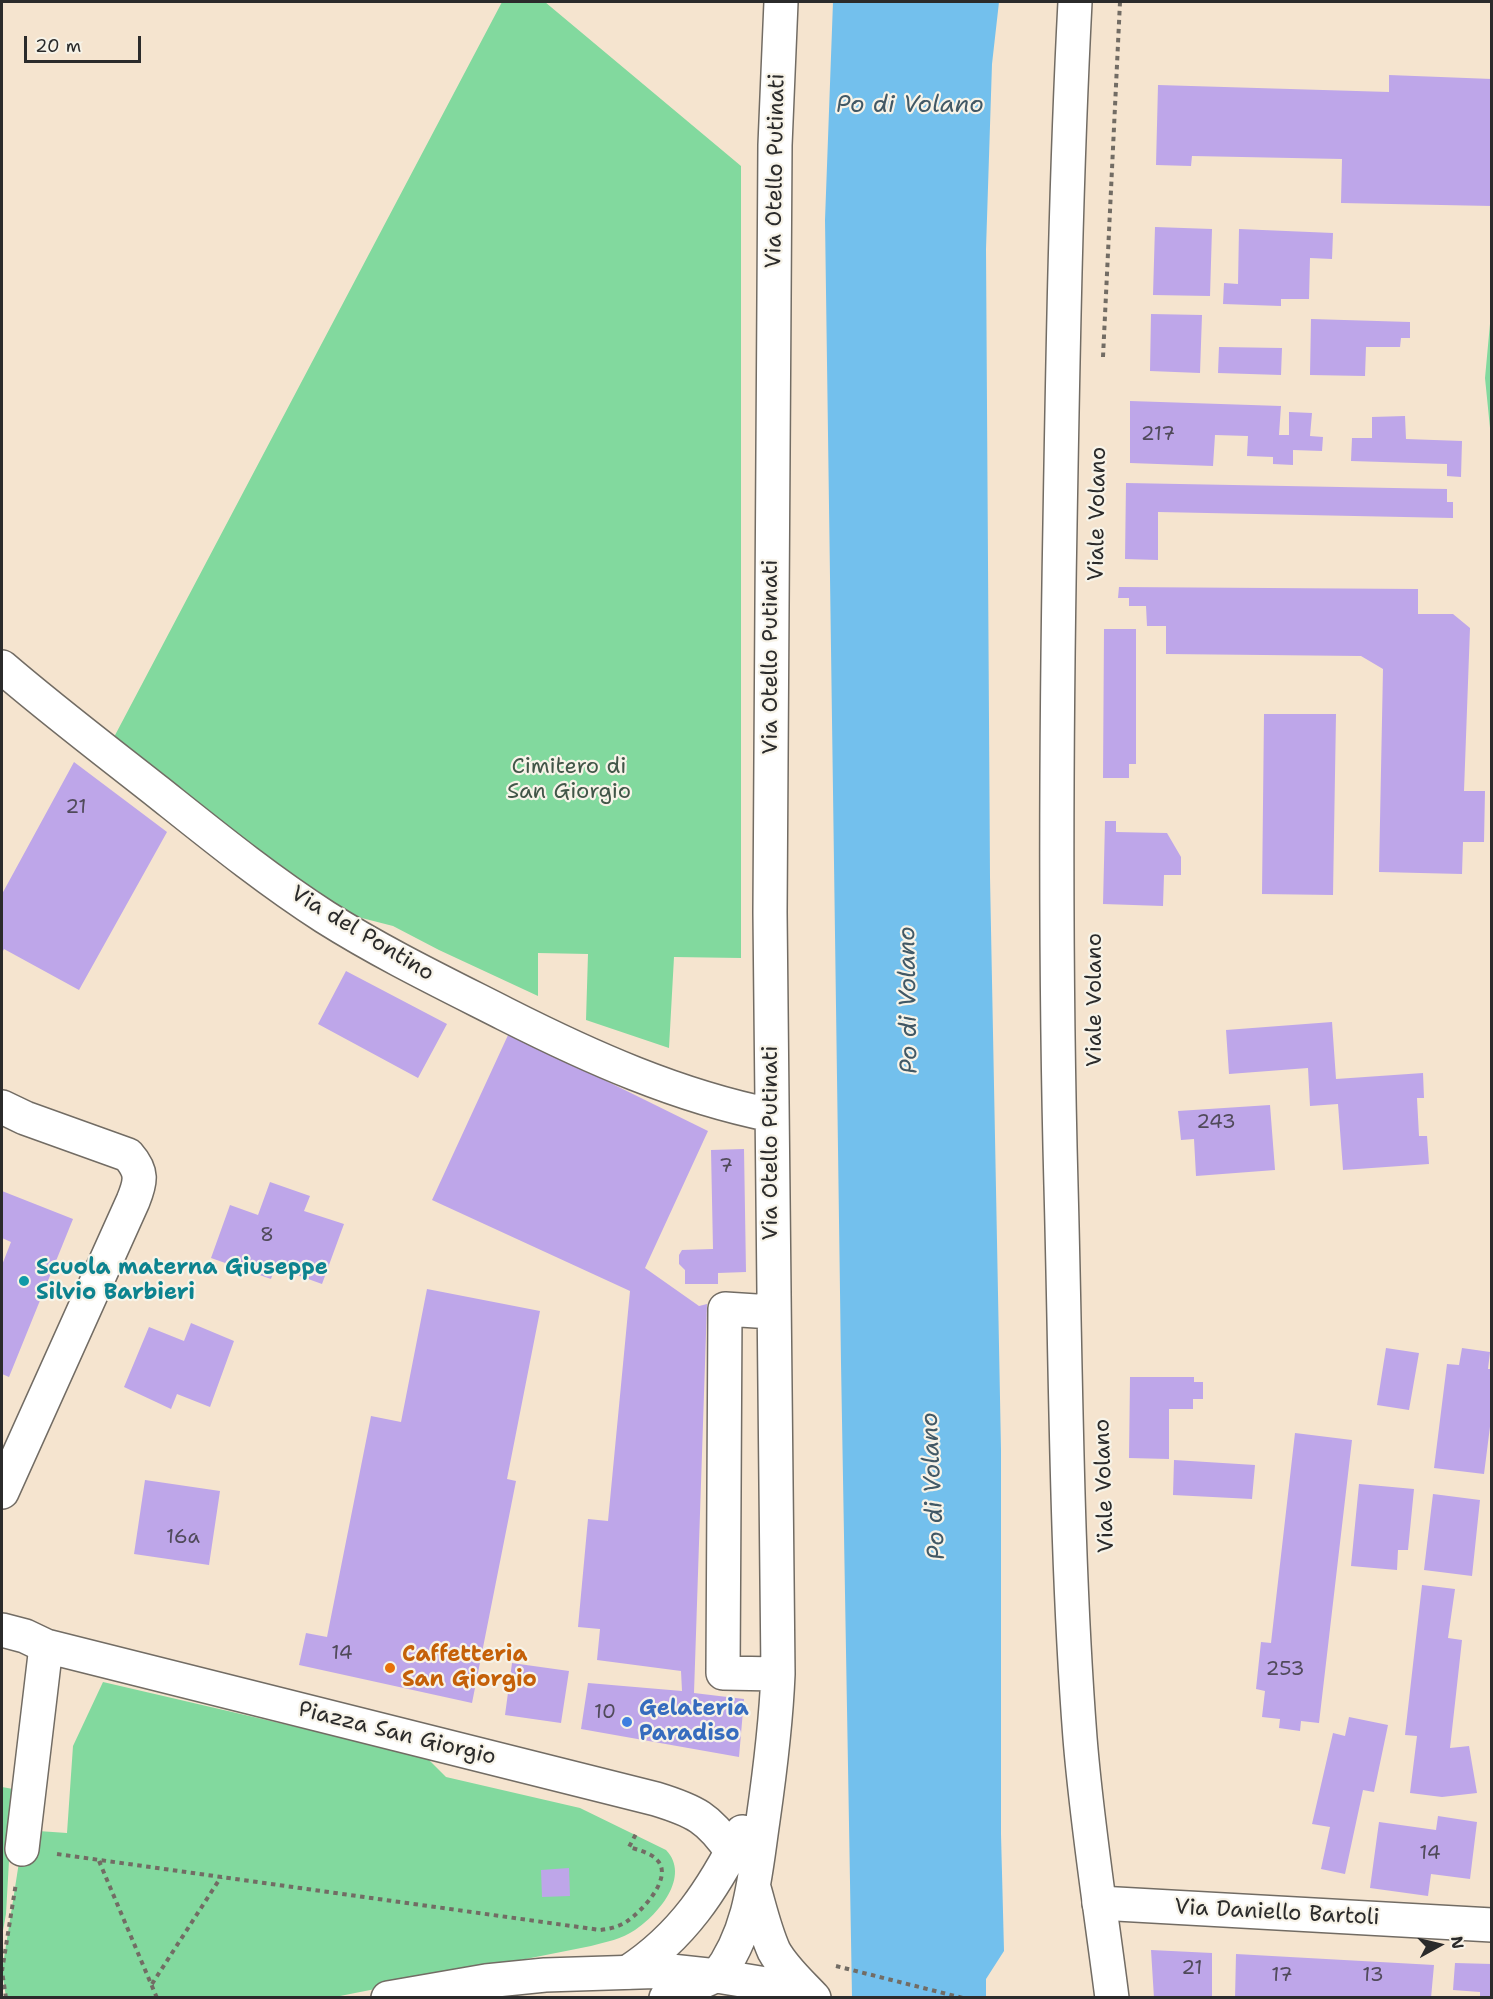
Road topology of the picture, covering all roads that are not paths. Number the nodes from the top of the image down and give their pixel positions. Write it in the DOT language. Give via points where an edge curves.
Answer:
graph roads {
  1 [pos="781,2"];
  2 [pos="1075,2"];
  3 [pos="2,668"];
  4 [pos="2,1107"];
  5 [pos="771,1115"];
  6 [pos="772,1312"];
  7 [pos="2,1492"];
  8 [pos="18,1632"];
  9 [pos="778,1674"];
  10 [pos="771,1761"];
  11 [pos="22,1849"];
  12 [pos="732,1852"];
  13 [pos="753,1884"];
  14 [pos="1100,1903"];
  15 [pos="1491,1925"];
  16 [pos="628,1972"];
  17 [pos="717,1976"];
  18 [pos="388,1998"];
  19 [pos="577,1998"];
  20 [pos="666,1998"];
  21 [pos="813,1998"];
  22 [pos="1112,1998"];
  1 -- 5 [label="street, Via Otello Putinati" via="775,145 772,468"];
  2 -- 14 [label="street, Viale Volano" via="1062,425 1056,984 1072,1599 1081,1741"];
  3 -- 5 [label="street, Via del Pontino" via="246,861 326,917 428,975 632,1073 691,1095"];
  4 -- 7 [label="street" via="128,1155 140,1175 133,1201"];
  5 -- 6 [label="street, Via Otello Putinati"];
  6 -- 9 [label="street, Via Otello Putinati"];
  6 -- 9 [label="street" via="725,1309 723,1673"];
  8 -- 11 [label="street, Piazza San Giorgio"];
  8 -- 12 [label="street, Piazza San Giorgio" via="656,1798 701,1817"];
  9 -- 10 [label="street, Via Otello Putinati"];
  10 -- 12 [label="street, Via Otello Putinati"];
  10 -- 13 [label="street, Via Otello Putinati"];
  12 -- 16 [label="street, Via Otello Putinati" via="691,1917 663,1947"];
  13 -- 17 [label="street, Via Otello Putinati" via="740,1936"];
  13 -- 21 [label="street, Via Otello Putinati" via="775,1952"];
  14 -- 15 [label="street, Via Daniello Bartoli"];
  14 -- 22 [label="street, Viale Volano"];
  16 -- 17 [label="street"];
  16 -- 18 [label="street" via="486,1981"];
  16 -- 19 [label="street, Via Otello Putinati"];
  17 -- 20 [label="street"];
  17 -- 21 [label="street"];
}
